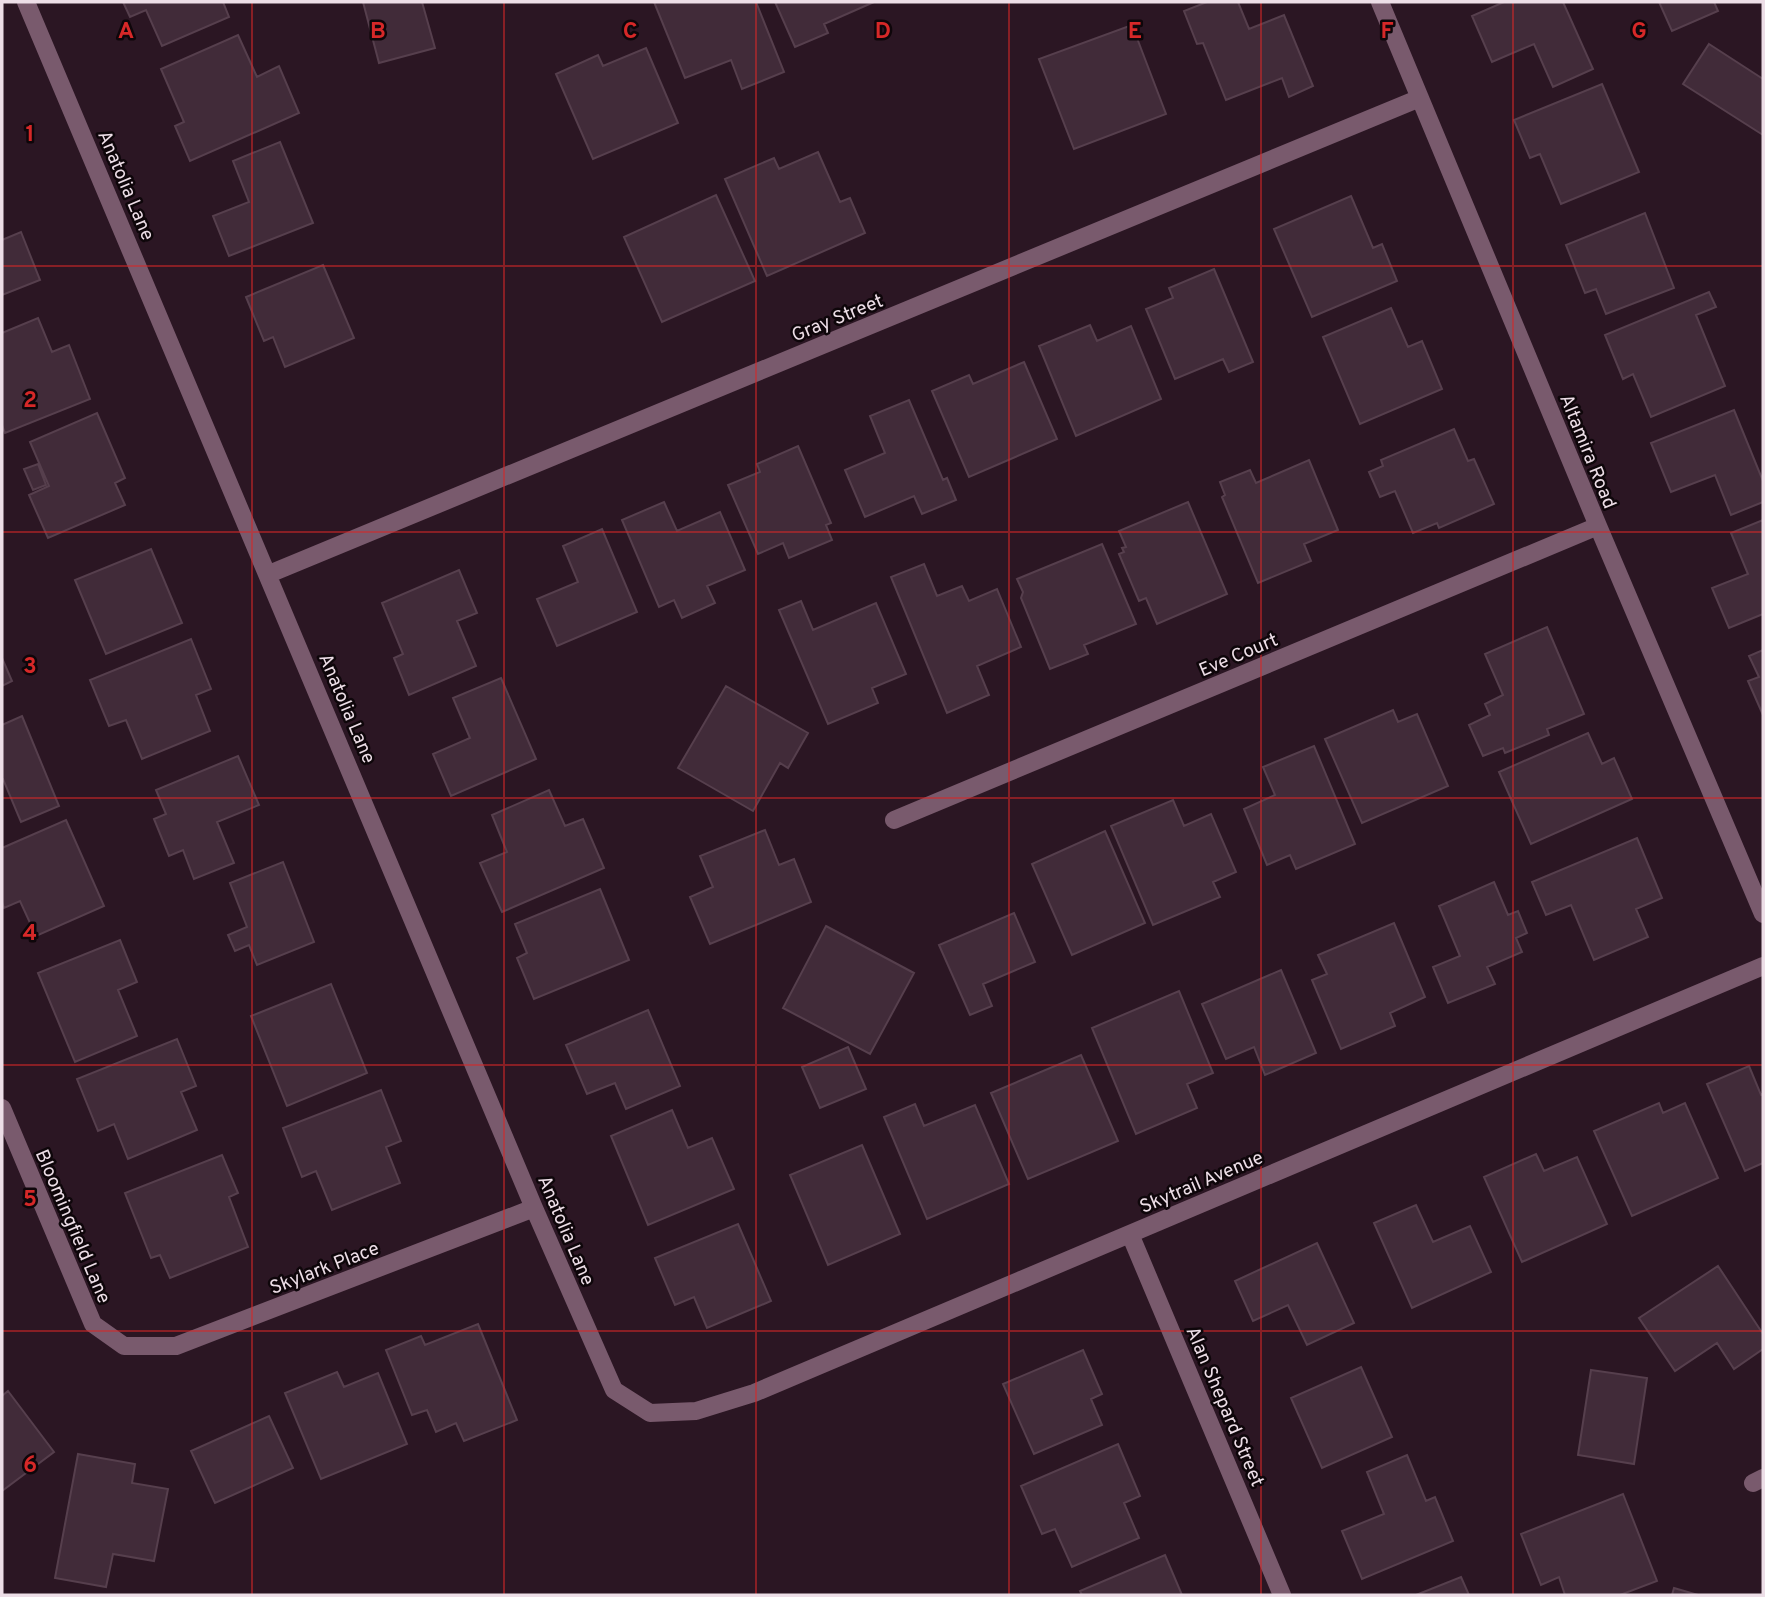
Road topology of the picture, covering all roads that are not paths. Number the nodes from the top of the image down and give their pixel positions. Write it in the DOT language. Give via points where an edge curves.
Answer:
graph roads {
  1 [pos="26,2"];
  2 [pos="1380,2"];
  3 [pos="1420,99"];
  4 [pos="1598,526"];
  5 [pos="269,574"];
  6 [pos="894,820"];
  7 [pos="1763,914"];
  8 [pos="1763,966"];
  9 [pos="2,1108"];
  10 [pos="534,1208"];
  11 [pos="1130,1234"];
  12 [pos="124,1346"];
  13 [pos="650,1413"];
  14 [pos="1282,1595"];
  1 -- 5 [label="street, Anatolia Lane"];
  2 -- 3 [label="street, Altamira Road"];
  3 -- 4 [label="street, Altamira Road"];
  3 -- 5 [label="street, Gray Street"];
  4 -- 6 [label="street, Eve Court"];
  4 -- 7 [label="street, Altamira Road"];
  5 -- 10 [label="street, Anatolia Lane"];
  8 -- 11 [label="street, Skytrail Avenue"];
  9 -- 12 [label="street, Bloomingfield Lane" via="93,1324"];
  10 -- 12 [label="street, Skylark Place" via="176,1346"];
  10 -- 13 [label="street, Anatolia Lane" via="614,1390"];
  11 -- 13 [label="street, Skytrail Avenue" via="754,1394 696,1411"];
  11 -- 14 [label="street, Alan Shepard Street"];
}
